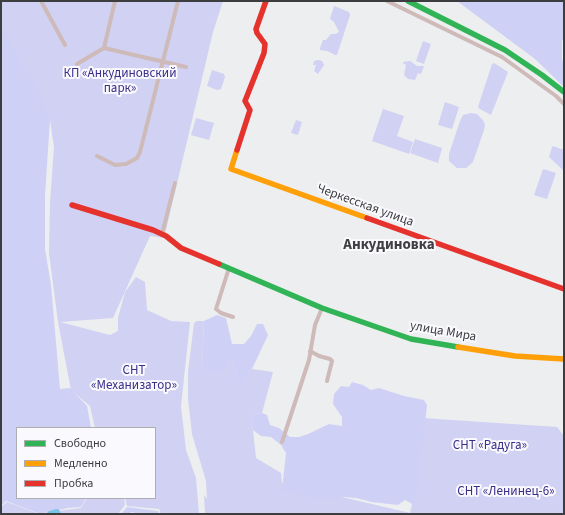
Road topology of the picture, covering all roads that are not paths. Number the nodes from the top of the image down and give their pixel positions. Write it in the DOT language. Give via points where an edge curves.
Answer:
graph roads {
  1 [pos="41,1"];
  2 [pos="115,1"];
  3 [pos="178,1"];
  4 [pos="266,1"];
  5 [pos="386,1"];
  6 [pos="408,1"];
  7 [pos="65,45"];
  8 [pos="104,48"];
  9 [pos="163,62"];
  10 [pos="77,64"];
  11 [pos="186,67"];
  12 [pos="564,92"];
  13 [pos="564,104"];
  14 [pos="96,156"];
  15 [pos="175,183"];
  16 [pos="72,205"];
  17 [pos="162,234"];
  18 [pos="229,268"];
  19 [pos="564,289"];
  20 [pos="322,308"];
  21 [pos="233,317"];
  22 [pos="310,351"];
  23 [pos="564,359"];
  24 [pos="327,381"];
  25 [pos="282,442"];
  1 -- 7 [label="street"];
  2 -- 8 [label="street"];
  3 -- 9 [label="street"];
  4 -- 19 [label="street, Черкесская улица" via="256,29 265,44 264,53 245,101 250,110 231,169"];
  5 -- 13 [label="street" via="502,57"];
  6 -- 12 [label="street" via="505,50"];
  8 -- 9 [label="street"];
  8 -- 10 [label="street"];
  9 -- 11 [label="street"];
  9 -- 14 [label="street" via="137,158 126,164 115,164"];
  15 -- 17 [label="street"];
  16 -- 17 [label="street, улица Мира"];
  17 -- 18 [label="street, улица Мира" via="181,248"];
  18 -- 20 [label="street, улица Мира"];
  18 -- 21 [label="street" via="216,310"];
  20 -- 22 [label="street" via="315,325"];
  20 -- 23 [label="street, улица Мира" via="411,340 515,356"];
  22 -- 24 [label="street" via="332,361"];
  22 -- 25 [label="street"];
}
